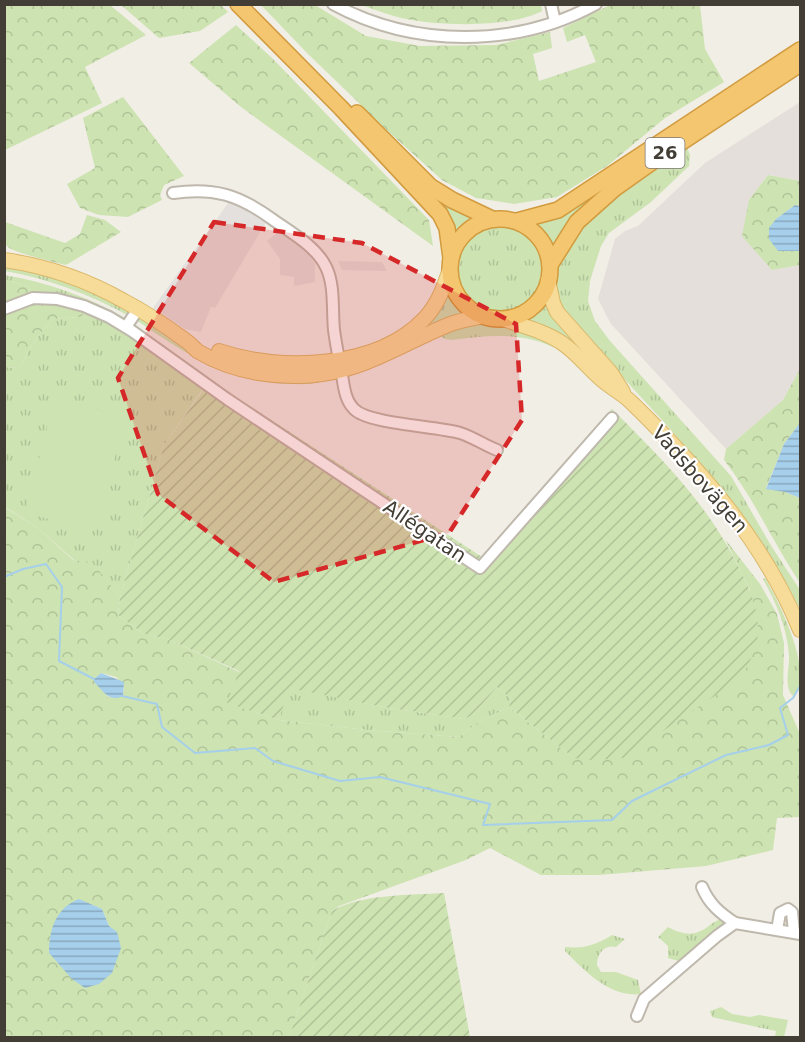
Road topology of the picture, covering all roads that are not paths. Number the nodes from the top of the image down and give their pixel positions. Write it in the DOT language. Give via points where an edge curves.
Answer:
graph roads {
  1 [pos="238,4"];
  2 [pos="249,4"];
  3 [pos="333,4"];
  4 [pos="550,4"];
  5 [pos="596,4"];
  6 [pos="555,22"];
  7 [pos="801,50"];
  8 [pos="801,64"];
  9 [pos="173,193"];
  10 [pos="492,219"];
  11 [pos="517,221"];
  12 [pos="4,260"];
  13 [pos="451,263"];
  14 [pos="549,273"];
  15 [pos="4,309"];
  16 [pos="138,309"];
  17 [pos="483,316"];
  18 [pos="503,319"];
  19 [pos="126,327"];
  20 [pos="340,365"];
  21 [pos="626,397"];
  22 [pos="612,418"];
  23 [pos="497,450"];
  24 [pos="801,630"];
  25 [pos="702,887"];
  26 [pos="735,923"];
  27 [pos="777,930"];
  28 [pos="797,933"];
  29 [pos="637,1016"];
  1 -- 13 [label="highway" via="440,214 447,228"];
  2 -- 10 [label="highway, 26" via="431,187"];
  3 -- 6 [label="street" via="381,24 440,36 500,36"];
  4 -- 6 [label="street"];
  5 -- 6 [label="street"];
  7 -- 11 [label="highway, 26" via="558,210"];
  8 -- 14 [label="highway, 26" via="614,189 577,222"];
  9 -- 20 [label="street" via="213,193 244,200 319,256 330,276"];
  10 -- 11 [label="highway, 26"];
  10 -- 13 [label="highway" via="463,235"];
  11 -- 14 [label="highway" via="540,238 547,251"];
  12 -- 16 [label="main road" via="42,267 89,283"];
  13 -- 17 [label="highway" via="459,298"];
  13 -- 20 [label="main road" via="435,305 414,327"];
  14 -- 18 [label="highway, 26" via="541,298 532,307"];
  14 -- 21 [label="main road, Vadsbovägen" via="557,312 611,373"];
  15 -- 19 [label="street" via="33,298 57,299 84,306"];
  16 -- 19 [label="street"];
  16 -- 20 [label="main road" via="197,351 248,371 297,376 321,374"];
  17 -- 18 [label="highway"];
  17 -- 20 [label="main road" via="450,324 370,362"];
  18 -- 21 [label="main road, Vadsbovägen" via="561,342"];
  19 -- 22 [label="street, Allégatan" via="480,568"];
  20 -- 23 [label="street" via="347,399 359,414 464,434"];
  21 -- 24 [label="main road, Vadsbovägen" via="708,483 744,529 777,580"];
  25 -- 26 [label="street" via="720,914"];
  26 -- 27 [label="street"];
  26 -- 29 [label="street" via="644,999"];
  27 -- 28 [label="street"];
  27 -- 28 [label="street" via="780,913 788,909"];
}
